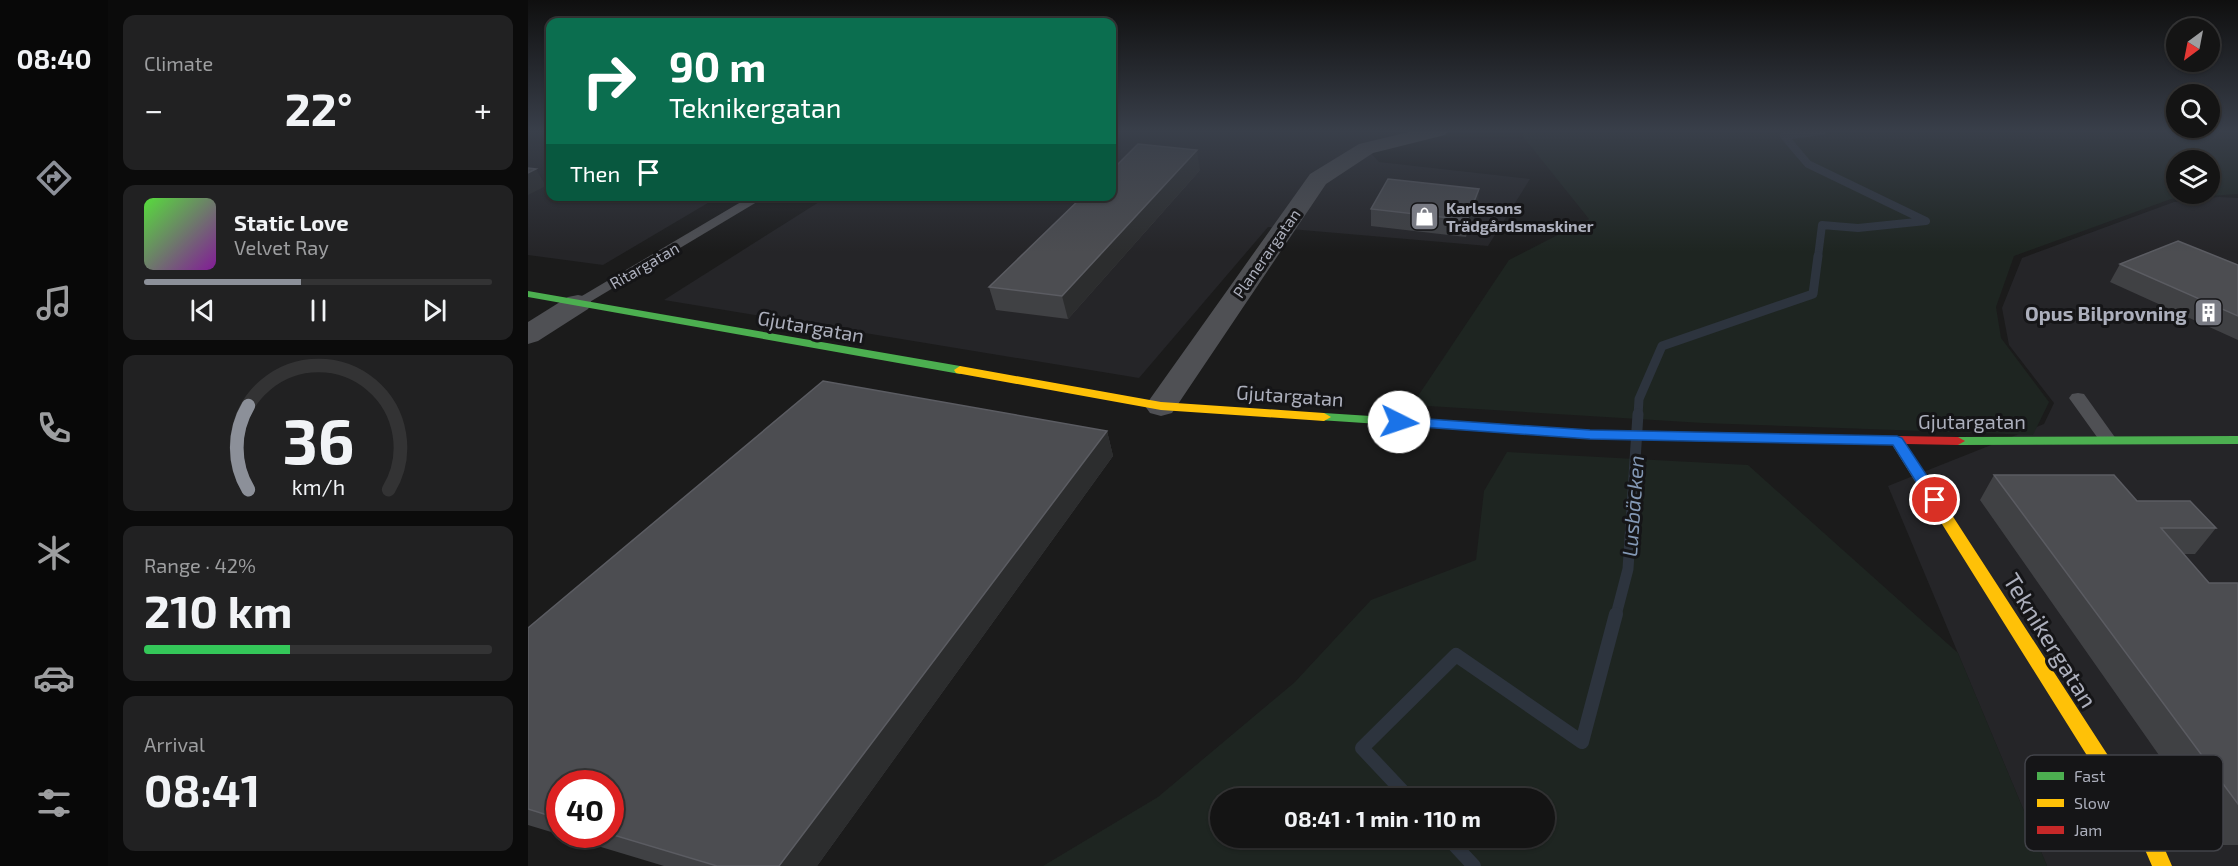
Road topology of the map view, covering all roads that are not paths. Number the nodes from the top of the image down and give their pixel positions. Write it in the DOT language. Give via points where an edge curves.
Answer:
graph roads {
  1 [pos="1329,171"];
  2 [pos="752,201"];
  3 [pos="528,294"];
  4 [pos="578,303"];
  5 [pos="528,335"];
  6 [pos="2078,398"];
  7 [pos="1161,405"];
  8 [pos="2108,440"];
  9 [pos="2238,440"];
  10 [pos="1897,441"];
  11 [pos="2098,755"];
  12 [pos="2156,851"];
  13 [pos="2162,866"];
  1 -- 7 [label="street, Planerargatan" via="1317,179"];
  2 -- 4 [label="lane, Ritargatan"];
  3 -- 4 [label="street, Gjutargatan"];
  4 -- 5 [label="street, Ritargatan"];
  4 -- 7 [label="street, Gjutargatan"];
  6 -- 8 [label="lane"];
  7 -- 10 [label="street, Gjutargatan" via="1590,434"];
  8 -- 9 [label="street, Gjutargatan"];
  8 -- 10 [label="street, Gjutargatan"];
  10 -- 11 [label="street, Teknikergatan"];
  12 -- 13 [label="street, Teknikergatan"];
}
